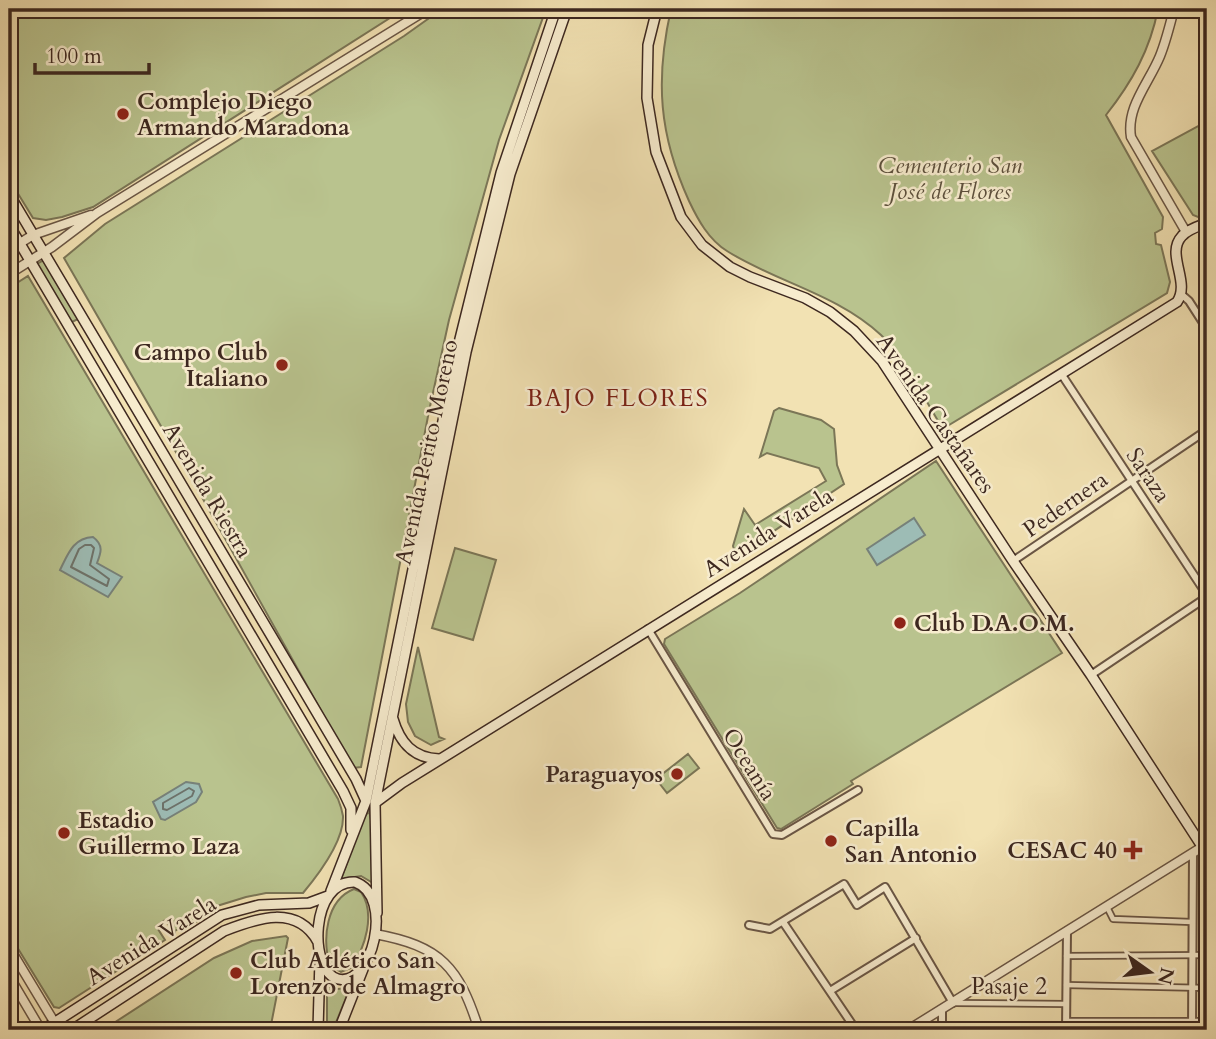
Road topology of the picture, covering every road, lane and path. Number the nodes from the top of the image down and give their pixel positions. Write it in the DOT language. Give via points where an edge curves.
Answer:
graph roads {
  1 [pos="428,9"];
  2 [pos="556,9"];
  3 [pos="568,9"];
  4 [pos="649,9"];
  5 [pos="657,9"];
  6 [pos="1174,9"];
  7 [pos="650,31"];
  8 [pos="9,194"];
  9 [pos="97,213"];
  10 [pos="1207,223"];
  11 [pos="9,225"];
  12 [pos="1186,232"];
  13 [pos="33,235"];
  14 [pos="19,243"];
  15 [pos="9,250"];
  16 [pos="43,253"];
  17 [pos="30,262"];
  18 [pos="9,274"];
  19 [pos="1181,294"];
  20 [pos="1207,329"];
  21 [pos="1062,375"];
  22 [pos="1207,430"];
  23 [pos="940,448"];
  24 [pos="1131,480"];
  25 [pos="1013,561"];
  26 [pos="1207,596"];
  27 [pos="648,629"];
  28 [pos="294,674"];
  29 [pos="1091,675"];
  30 [pos="279,682"];
  31 [pos="392,716"];
  32 [pos="440,759"];
  33 [pos="371,776"];
  34 [pos="356,779"];
  35 [pos="858,790"];
  36 [pos="370,802"];
  37 [pos="349,842"];
  38 [pos="1206,848"];
  39 [pos="1193,853"];
  40 [pos="329,893"];
  41 [pos="1107,907"];
  42 [pos="377,914"];
  43 [pos="783,922"];
  44 [pos="1193,922"];
  45 [pos="749,925"];
  46 [pos="1067,931"];
  47 [pos="375,934"];
  48 [pos="916,937"];
  49 [pos="318,942"];
  50 [pos="9,947"];
  51 [pos="320,954"];
  52 [pos="1192,955"];
  53 [pos="1207,955"];
  54 [pos="1066,956"];
  55 [pos="366,961"];
  56 [pos="9,976"];
  57 [pos="1066,985"];
  58 [pos="1192,988"];
  59 [pos="1207,988"];
  60 [pos="830,991"];
  61 [pos="953,1003"];
  62 [pos="1066,1004"];
  63 [pos="942,1010"];
  64 [pos="1066,1021"];
  65 [pos="1192,1021"];
  66 [pos="1207,1021"];
  67 [pos="57,1026"];
  68 [pos="42,1030"];
  69 [pos="72,1030"];
  70 [pos="318,1030"];
  71 [pos="339,1030"];
  72 [pos="479,1030"];
  73 [pos="856,1030"];
  74 [pos="908,1030"];
  75 [pos="942,1030"];
  76 [pos="1066,1030"];
  77 [pos="1192,1030"];
  1 -- 9 [label="street"];
  2 -- 33 [label="main road, Avenida Perito Moreno" via="501,173 458,347"];
  3 -- 31 [label="main road, Avenida Perito Moreno" via="504,199 466,352"];
  4 -- 7 [label="main road, Avenida Castañares"];
  5 -- 7 [label="main road, Avenida Castañares"];
  6 -- 12 [label="street" via="1160,56 1129,124 1131,137"];
  7 -- 23 [label="main road, Avenida Castañares" via="646,69 650,124 668,189 691,233 730,267 805,298 854,331 882,361"];
  8 -- 13 [label="main road, Avenida Riestra"];
  9 -- 13 [label="street"];
  9 -- 16 [label="street"];
  10 -- 12 [label="main road"];
  11 -- 14 [label="main road, Avenida Riestra"];
  12 -- 19 [label="main road" via="1177,247"];
  13 -- 14 [label="street"];
  13 -- 16 [label="main road, Avenida Riestra"];
  14 -- 15 [label="street"];
  14 -- 17 [label="main road, Avenida Riestra"];
  16 -- 17 [label="street"];
  16 -- 28 [label="main road, Avenida Riestra"];
  17 -- 18 [label="street"];
  17 -- 30 [label="main road, Avenida Riestra"];
  19 -- 20 [label="street"];
  19 -- 21 [label="main road, Avenida Varela" via="1177,302"];
  21 -- 23 [label="main road, Avenida Varela"];
  21 -- 24 [label="street, Saraza"];
  22 -- 24 [label="street, Pedernera"];
  23 -- 25 [label="main road, Avenida Castañares"];
  23 -- 27 [label="main road, Avenida Varela"];
  24 -- 25 [label="street, Pedernera"];
  24 -- 26 [label="street, Saraza"];
  25 -- 29 [label="main road, Avenida Castañares"];
  26 -- 29 [label="street"];
  27 -- 32 [label="main road, Avenida Varela"];
  27 -- 35 [label="street, Oceanía" via="773,834 782,835"];
  28 -- 30 [label="main road"];
  28 -- 34 [label="main road, Avenida Riestra"];
  29 -- 38 [label="main road, Avenida Castañares"];
  30 -- 37 [label="main road, Avenida Riestra" via="347,799 352,816"];
  31 -- 32 [label="main road" via="408,748"];
  31 -- 36 [label="main road, Avenida Perito Moreno"];
  32 -- 36 [label="main road, Avenida Varela"];
  33 -- 34 [label="main road" via="364,781"];
  33 -- 36 [label="main road, Avenida Perito Moreno"];
  34 -- 36 [label="main road, Avenida Riestra"];
  36 -- 37 [label="main road, Avenida Perito Moreno"];
  36 -- 42 [label="main road, Avenida Perito Moreno"];
  37 -- 40 [label="main road, Avenida Perito Moreno"];
  38 -- 39 [label="street"];
  39 -- 41 [label="street"];
  39 -- 44 [label="street"];
  40 -- 42 [label="main road" via="346,883 360,884"];
  40 -- 49 [label="main road"];
  40 -- 67 [label="main road, Avenida Varela" via="309,902 259,905 222,915"];
  41 -- 44 [label="street" via="1113,919"];
  41 -- 46 [label="street"];
  42 -- 47 [label="main road"];
  43 -- 45 [label="street" via="770,929"];
  43 -- 48 [label="street" via="844,884 857,905 885,887"];
  43 -- 60 [label="street"];
  44 -- 52 [label="street"];
  46 -- 54 [label="street"];
  46 -- 61 [label="street"];
  47 -- 55 [label="main road"];
  47 -- 72 [label="street" via="417,944 442,960 466,994"];
  48 -- 60 [label="street"];
  48 -- 61 [label="street"];
  49 -- 51 [label="main road"];
  49 -- 69 [label="main road, Avenida Varela" via="300,921 250,921 224,931"];
  50 -- 67 [label="street"];
  51 -- 55 [label="main road" via="328,972 337,979 352,976"];
  51 -- 70 [label="main road"];
  52 -- 53 [label="street"];
  52 -- 54 [label="street"];
  52 -- 58 [label="street"];
  54 -- 57 [label="street"];
  55 -- 71 [label="main road"];
  56 -- 68 [label="street"];
  57 -- 58 [label="street, Pasaje 2"];
  57 -- 62 [label="street"];
  58 -- 59 [label="street, Pasaje 2"];
  58 -- 65 [label="street"];
  60 -- 73 [label="street"];
  61 -- 62 [label="street, Pasaje 2"];
  61 -- 63 [label="street"];
  62 -- 64 [label="street"];
  63 -- 74 [label="street"];
  63 -- 75 [label="street"];
  64 -- 65 [label="street"];
  64 -- 76 [label="street"];
  65 -- 66 [label="street"];
  65 -- 77 [label="street"];
  67 -- 68 [label="main road, Avenida Varela"];
}
